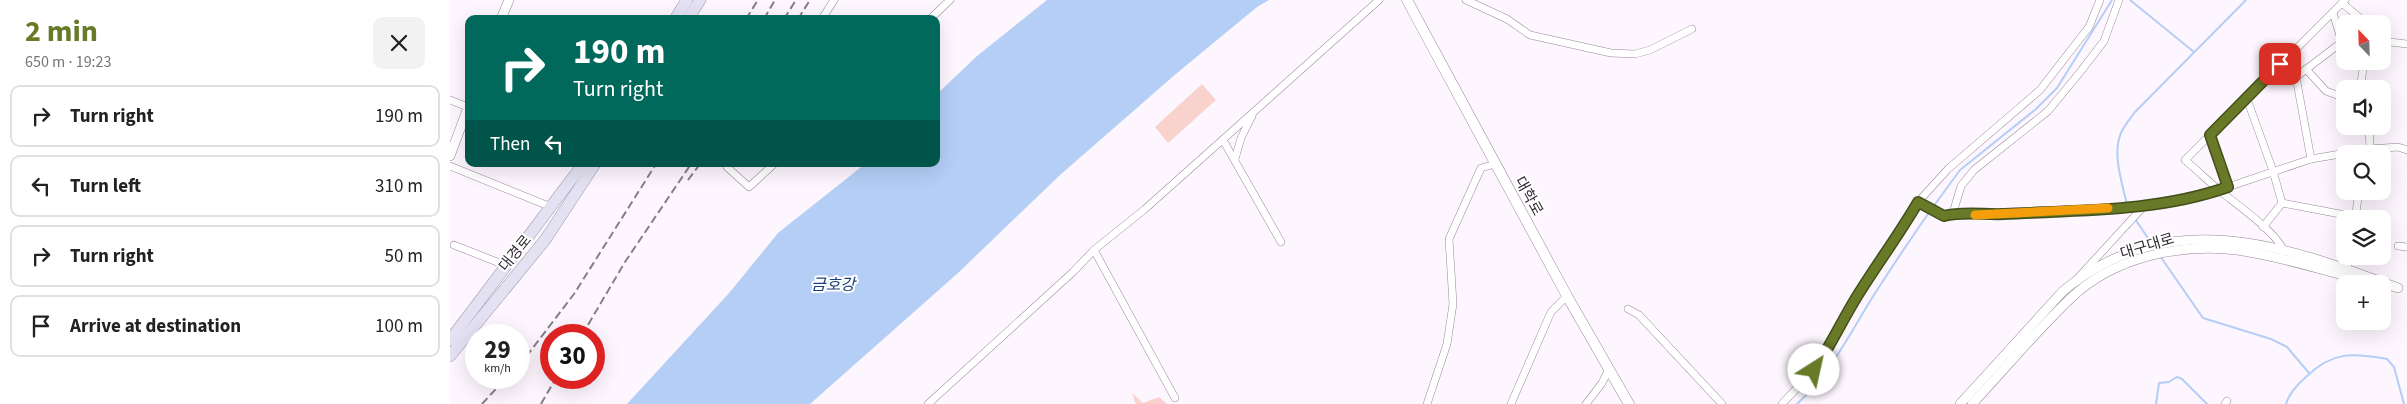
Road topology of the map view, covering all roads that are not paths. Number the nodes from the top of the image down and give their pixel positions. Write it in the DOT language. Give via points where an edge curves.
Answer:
graph roads {
  1 [pos="509,0"];
  2 [pos="687,0"];
  3 [pos="700,0"];
  4 [pos="834,0"];
  5 [pos="950,0"];
  6 [pos="1379,0"];
  7 [pos="1407,0"];
  8 [pos="1466,0"];
  9 [pos="2100,0"];
  10 [pos="2119,0"];
  11 [pos="2343,1"];
  12 [pos="2333,13"];
  13 [pos="503,15"];
  14 [pos="678,15"];
  15 [pos="691,15"];
  16 [pos="825,15"];
  17 [pos="934,15"];
  18 [pos="2358,15"];
  19 [pos="1692,29"];
  20 [pos="2391,42"];
  21 [pos="2407,44"];
  22 [pos="2280,64"];
  23 [pos="2306,70"];
  24 [pos="2296,77"];
  25 [pos="2336,95"];
  26 [pos="2246,99"];
  27 [pos="450,100"];
  28 [pos="465,105"];
  29 [pos="1254,112"];
  30 [pos="465,114"];
  31 [pos="2210,135"];
  32 [pos="1223,140"];
  33 [pos="2391,147"];
  34 [pos="2407,150"];
  35 [pos="450,156"];
  36 [pos="2336,156"];
  37 [pos="1235,159"];
  38 [pos="2311,159"];
  39 [pos="1495,164"];
  40 [pos="450,166"];
  41 [pos="581,167"];
  42 [pos="593,167"];
  43 [pos="727,167"];
  44 [pos="771,167"];
  45 [pos="2273,171"];
  46 [pos="2228,187"];
  47 [pos="2219,190"];
  48 [pos="1918,202"];
  49 [pos="2282,203"];
  50 [pos="2144,206"];
  51 [pos="552,207"];
  52 [pos="1953,213"];
  53 [pos="2336,214"];
  54 [pos="2263,227"];
  55 [pos="1280,242"];
  56 [pos="454,245"];
  57 [pos="2398,246"];
  58 [pos="2407,248"];
  59 [pos="2284,249"];
  60 [pos="1094,250"];
  61 [pos="2286,260"];
  62 [pos="2348,265"];
  63 [pos="507,266"];
  64 [pos="2347,269"];
  65 [pos="2345,275"];
  66 [pos="2077,279"];
  67 [pos="2402,289"];
  68 [pos="1567,296"];
  69 [pos="1628,309"];
  70 [pos="450,340"];
  71 [pos="450,356"];
  72 [pos="1609,369"];
  73 [pos="1175,398"];
  74 [pos="928,404"];
  75 [pos="1427,404"];
  76 [pos="1511,404"];
  77 [pos="1586,404"];
  78 [pos="1630,404"];
  79 [pos="1722,404"];
  80 [pos="1782,404"];
  81 [pos="1960,404"];
  82 [pos="1972,404"];
  1 -- 13 [label="street"];
  2 -- 14 [label="main road"];
  3 -- 15 [label="main road"];
  4 -- 16 [label="street"];
  5 -- 17 [label="street"];
  6 -- 29 [label="street"];
  7 -- 39 [label="main road, 대학로"];
  8 -- 19 [label="street" via="1507,19 1530,35 1611,54 1650,50"];
  9 -- 48 [label="street" via="2089,27 2040,90 1948,170"];
  10 -- 52 [label="street" via="2104,41 2081,71 2048,111 1974,170 1958,192"];
  11 -- 12 [label="street"];
  11 -- 18 [label="street"];
  12 -- 22 [label="street"];
  12 -- 23 [label="street" via="2342,42"];
  20 -- 21 [label="street"];
  22 -- 24 [label="street"];
  22 -- 26 [label="street"];
  23 -- 24 [label="street"];
  23 -- 25 [label="street" via="2326,91"];
  24 -- 38 [label="street"];
  26 -- 31 [label="street"];
  26 -- 45 [label="street"];
  27 -- 28 [label="street"];
  29 -- 32 [label="street"];
  29 -- 37 [label="street"];
  30 -- 35 [label="street"];
  31 -- 46 [label="street"];
  31 -- 47 [label="street" via="2185,160"];
  32 -- 37 [label="street"];
  32 -- 60 [label="street" via="1146,209"];
  33 -- 34 [label="street"];
  36 -- 38 [label="street"];
  37 -- 55 [label="street"];
  38 -- 45 [label="street"];
  39 -- 68 [label="main road, 대학로"];
  39 -- 75 [label="street" via="1480,168 1449,239 1452,304 1447,344"];
  40 -- 51 [label="street"];
  41 -- 51 [label="main road, 대경로"];
  42 -- 71 [label="main road, 대경로" via="545,240"];
  43 -- 44 [label="street" via="749,187"];
  45 -- 46 [label="street"];
  45 -- 49 [label="street"];
  46 -- 47 [label="street"];
  47 -- 50 [label="street"];
  47 -- 54 [label="street"];
  48 -- 52 [label="street" via="1944,216"];
  48 -- 80 [label="street" via="1860,291 1831,346 1814,370"];
  49 -- 53 [label="street"];
  49 -- 54 [label="street"];
  50 -- 52 [label="street" via="1981,215"];
  50 -- 66 [label="street"];
  51 -- 63 [label="main road, 대경로"];
  54 -- 59 [label="street"];
  56 -- 63 [label="street"];
  57 -- 58 [label="street"];
  59 -- 61 [label="street"];
  59 -- 64 [label="street, 대구대로"];
  59 -- 66 [label="street, 대구대로" via="2206,238 2161,243 2100,265"];
  60 -- 73 [label="street"];
  60 -- 74 [label="street" via="1074,272"];
  61 -- 65 [label="street, 대구대로"];
  61 -- 82 [label="street, 대구대로" via="2196,248 2155,255 2112,272 2072,298"];
  62 -- 64 [label="street"];
  63 -- 70 [label="main road, 대경로"];
  64 -- 67 [label="street, 대구대로"];
  66 -- 81 [label="street, 대구대로"];
  68 -- 72 [label="main road, 대학로"];
  68 -- 76 [label="street" via="1551,312"];
  69 -- 79 [label="street" via="1639,315"];
  72 -- 77 [label="street"];
  72 -- 78 [label="main road, 대학로"];
}
